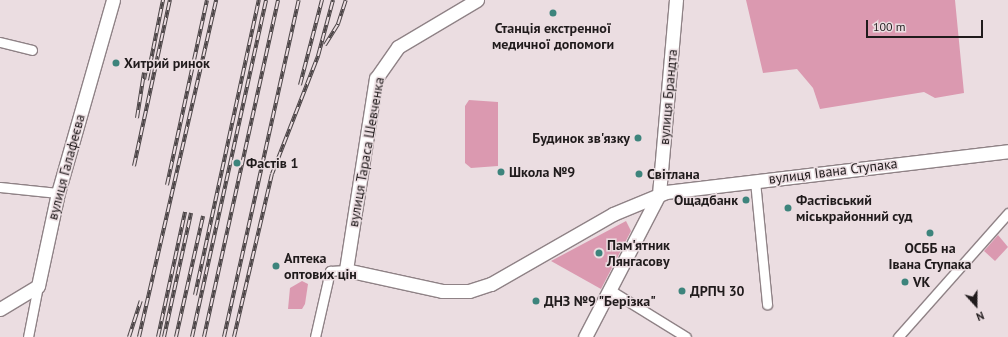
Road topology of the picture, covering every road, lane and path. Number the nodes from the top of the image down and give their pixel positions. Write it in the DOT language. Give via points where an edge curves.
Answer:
graph roads {
  1 [pos="113,0"];
  2 [pos="477,0"];
  3 [pos="676,0"];
  4 [pos="0,42"];
  5 [pos="32,50"];
  6 [pos="1008,151"];
  7 [pos="755,181"];
  8 [pos="0,187"];
  9 [pos="58,193"];
  10 [pos="659,194"];
  11 [pos="1008,213"];
  12 [pos="346,270"];
  13 [pos="38,286"];
  14 [pos="610,290"];
  15 [pos="767,304"];
  16 [pos="0,309"];
  17 [pos="28,337"];
  18 [pos="315,337"];
  19 [pos="585,337"];
  20 [pos="686,337"];
  21 [pos="898,337"];
  1 -- 9 [label="street, вулиця Галафеєва"];
  2 -- 12 [label="street, вулиця Тараса Шевченка" via="398,47 376,78"];
  3 -- 10 [label="street, вулиця Брандта"];
  4 -- 5 [label="street"];
  6 -- 7 [label="street, вулиця Івана Ступака"];
  7 -- 10 [label="street, вулиця Івана Ступака"];
  7 -- 15 [label="street"];
  8 -- 9 [label="street"];
  9 -- 13 [label="street, вулиця Галафеєва"];
  10 -- 12 [label="street, вулиця Івана Ступака" via="613,214 491,284 470,291 442,291"];
  10 -- 14 [label="street"];
  11 -- 21 [label="street"];
  12 -- 18 [label="street" via="330,271"];
  13 -- 16 [label="street"];
  13 -- 17 [label="street, вулиця Галафеєва"];
  14 -- 19 [label="street"];
  14 -- 20 [label="street"];
}
